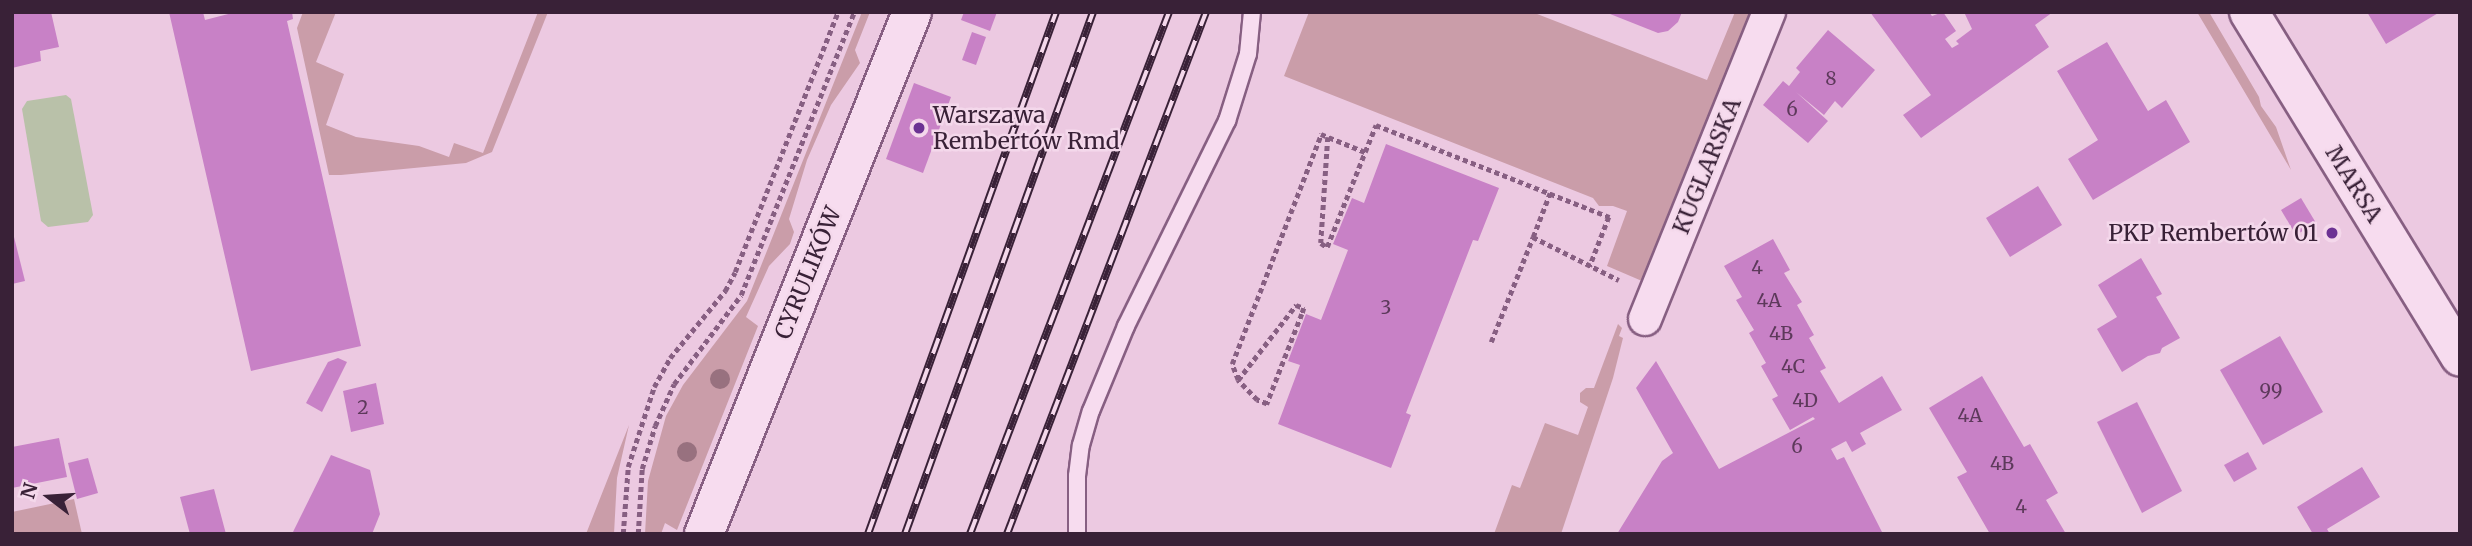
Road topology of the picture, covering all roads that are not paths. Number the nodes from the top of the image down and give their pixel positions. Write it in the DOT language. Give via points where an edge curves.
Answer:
graph roads {
  1 [pos="912,12"];
  2 [pos="1252,12"];
  3 [pos="1769,12"];
  4 [pos="2249,12"];
  5 [pos="1645,319"];
  6 [pos="2460,356"];
  7 [pos="704,534"];
  8 [pos="1077,534"];
  1 -- 7 [label="main road, CYRULIKÓW"];
  2 -- 8 [label="lane" via="1248,54 1227,121 1126,326 1091,411 1077,476"];
  3 -- 5 [label="street, KUGLARSKA"];
  4 -- 6 [label="main road, MARSA"];
}
